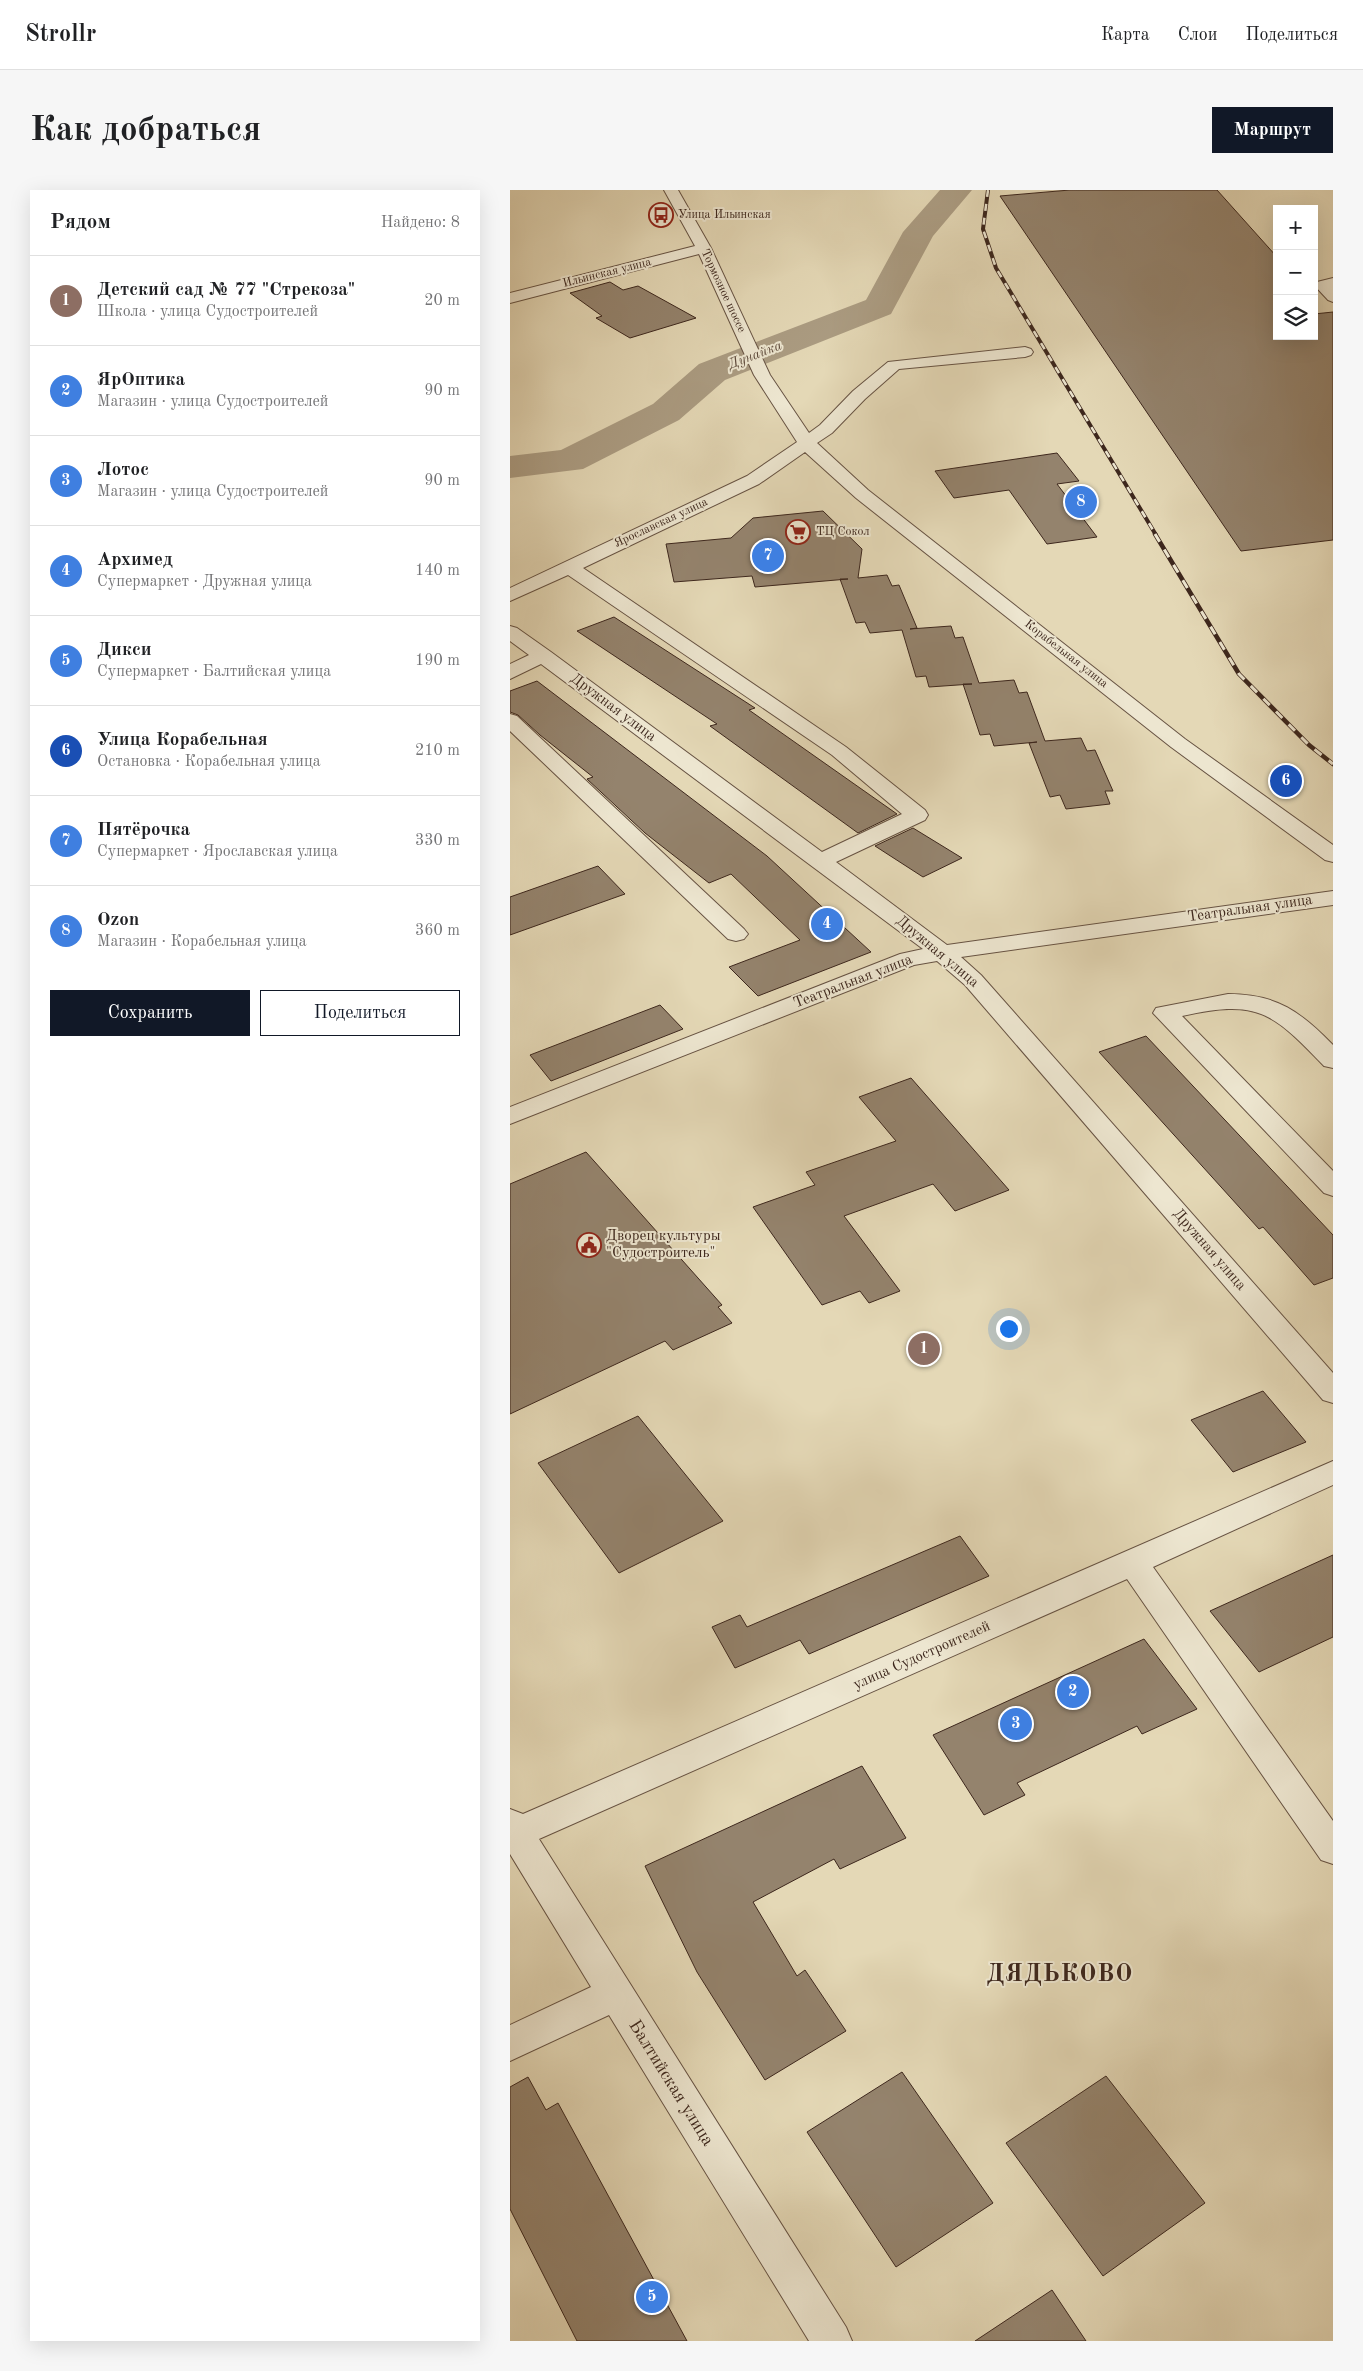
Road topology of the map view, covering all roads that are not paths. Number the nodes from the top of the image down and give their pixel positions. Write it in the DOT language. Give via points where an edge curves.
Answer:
graph roads {
  1 [pos="671,190"];
  2 [pos="704,248"];
  3 [pos="1333,283"];
  4 [pos="1333,297"];
  5 [pos="510,298"];
  6 [pos="1025,352"];
  7 [pos="807,444"];
  8 [pos="568,566"];
  9 [pos="510,596"];
  10 [pos="510,632"];
  11 [pos="544,656"];
  12 [pos="510,673"];
  13 [pos="510,720"];
  14 [pos="1333,855"];
  15 [pos="820,861"];
  16 [pos="1333,898"];
  17 [pos="736,934"];
  18 [pos="941,953"];
  19 [pos="1333,1060"];
  20 [pos="510,1116"];
  21 [pos="1333,1186"];
  22 [pos="1333,1392"];
  23 [pos="1333,1472"];
  24 [pos="1133,1563"];
  25 [pos="512,1831"];
  26 [pos="1333,1849"];
  27 [pos="615,1994"];
  28 [pos="510,2044"];
  29 [pos="832,2341"];
  1 -- 2 [label="street, Тормозное шоссе"];
  2 -- 5 [label="street, Ильинская улица"];
  2 -- 7 [label="street, Тормозное шоссе" via="762,374"];
  3 -- 4 [label="street" via="1322,285"];
  6 -- 7 [label="street, Ярославская улица" via="894,365"];
  7 -- 8 [label="street, Ярославская улица" via="753,480"];
  7 -- 14 [label="street, Корабельная улица" via="862,494 1178,743"];
  8 -- 9 [label="street, Ярославская улица"];
  8 -- 15 [label="street" via="839,751 917,815"];
  10 -- 11 [label="street, Дружная улица"];
  11 -- 12 [label="street"];
  11 -- 15 [label="street, Дружная улица"];
  13 -- 17 [label="street"];
  15 -- 18 [label="street, Дружная улица"];
  16 -- 18 [label="street, Театральная улица"];
  18 -- 20 [label="street, Театральная улица" via="908,960"];
  18 -- 22 [label="street, Дружная улица" via="973,980"];
  19 -- 21 [label="street" via="1289,1018 1269,1006 1247,1000 1229,1000 1165,1012"];
  23 -- 24 [label="street, улица Судостроителей"];
  24 -- 25 [label="street, улица Судостроителей"];
  24 -- 26 [label="street"];
  25 -- 27 [label="street, Балтийская улица"];
  27 -- 28 [label="street"];
  27 -- 29 [label="street, Балтийская улица"];
}
